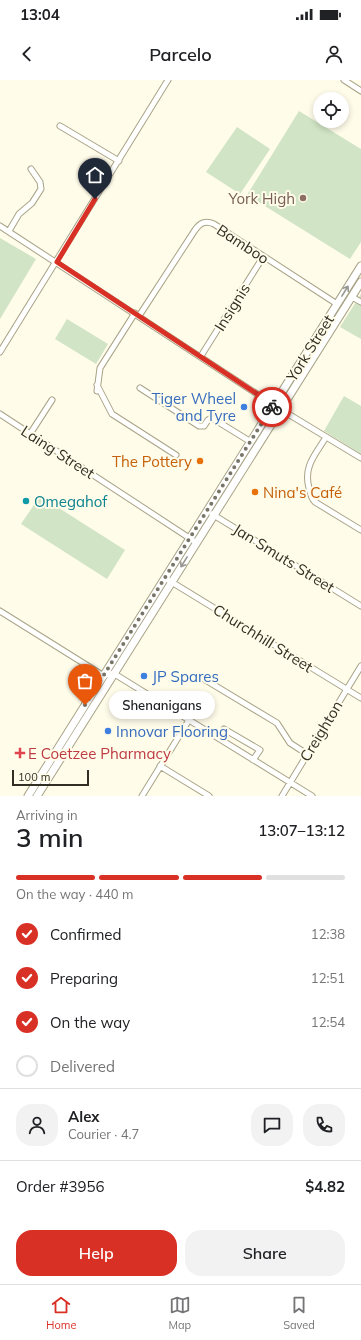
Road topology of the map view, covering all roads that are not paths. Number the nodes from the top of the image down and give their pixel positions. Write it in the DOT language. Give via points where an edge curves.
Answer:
graph roads {
  1 [pos="168,80"];
  2 [pos="344,80"];
  3 [pos="361,91"];
  4 [pos="60,126"];
  5 [pos="119,161"];
  6 [pos="31,168"];
  7 [pos="0,226"];
  8 [pos="9,231"];
  9 [pos="263,257"];
  10 [pos="57,262"];
  11 [pos="361,266"];
  12 [pos="361,282"];
  13 [pos="352,296"];
  14 [pos="361,302"];
  15 [pos="337,304"];
  16 [pos="137,314"];
  17 [pos="0,352"];
  18 [pos="201,356"];
  19 [pos="97,385"];
  20 [pos="140,388"];
  21 [pos="97,391"];
  22 [pos="52,400"];
  23 [pos="274,405"];
  24 [pos="280,409"];
  25 [pos="0,414"];
  26 [pos="30,434"];
  27 [pos="326,437"];
  28 [pos="251,442"];
  29 [pos="176,455"];
  30 [pos="361,458"];
  31 [pos="207,511"];
  32 [pos="214,515"];
  33 [pos="361,530"];
  34 [pos="190,538"];
  35 [pos="197,543"];
  36 [pos="165,578"];
  37 [pos="172,582"];
  38 [pos="361,606"];
  39 [pos="0,611"];
  40 [pos="361,666"];
  41 [pos="113,673"];
  42 [pos="104,676"];
  43 [pos="199,676"];
  44 [pos="346,689"];
  45 [pos="361,698"];
  46 [pos="189,720"];
  47 [pos="218,738"];
  48 [pos="307,754"];
  49 [pos="253,760"];
  50 [pos="160,766"];
  51 [pos="290,782"];
  52 [pos="28,796"];
  53 [pos="37,796"];
  54 [pos="142,796"];
  55 [pos="209,796"];
  56 [pos="282,796"];
  57 [pos="312,796"];
  1 -- 5 [label="street"];
  2 -- 3 [label="street"];
  4 -- 5 [label="street"];
  5 -- 10 [label="street"];
  6 -- 8 [label="street" via="40,182 41,189 32,203 19,214"];
  7 -- 8 [label="street"];
  8 -- 10 [label="street"];
  9 -- 15 [label="street, Bamboo"];
  9 -- 16 [label="street, Bamboo" via="214,224 202,223"];
  9 -- 18 [label="street, Insignis"];
  10 -- 16 [label="street"];
  10 -- 17 [label="street"];
  15 -- 11 [label="main road, York Street, one-way"];
  12 -- 13 [label="main road, York Street"];
  13 -- 14 [label="street"];
  13 -- 24 [label="main road, York Street"];
  15 -- 23 [label="main road, York Street"];
  16 -- 18 [label="street"];
  16 -- 19 [label="street" via="100,368"];
  18 -- 23 [label="street"];
  19 -- 21 [label="street"];
  19 -- 29 [label="street" via="112,414"];
  20 -- 28 [label="street" via="199,426 204,426 212,418"];
  22 -- 26 [label="street"];
  23 -- 24 [label="street"];
  23 -- 28 [label="main road, York Street"];
  24 -- 27 [label="street"];
  24 -- 32 [label="main road, York Street"];
  25 -- 26 [label="street, Laing Street"];
  26 -- 34 [label="street, Laing Street"];
  27 -- 30 [label="street"];
  27 -- 33 [label="street" via="308,468 311,496 315,502"];
  28 -- 31 [label="main road, York Street"];
  31 -- 32 [label="street, Jan Smuts Street"];
  31 -- 34 [label="main road, York Street"];
  32 -- 35 [label="main road, York Street"];
  32 -- 38 [label="street, Jan Smuts Street"];
  34 -- 35 [label="street, Laing Street"];
  34 -- 36 [label="main road, York Street"];
  35 -- 37 [label="main road, York Street, one-way"];
  36 -- 37 [label="street, Churchhill Street"];
  36 -- 42 [label="main road, York Street"];
  37 -- 41 [label="main road, York Street"];
  37 -- 44 [label="street, Churchhill Street"];
  39 -- 42 [label="street"];
  40 -- 44 [label="street, Creighton"];
  41 -- 42 [label="street"];
  41 -- 46 [label="street"];
  41 -- 53 [label="main road, York Street"];
  42 -- 52 [label="main road, York Street"];
  43 -- 48 [label="street" via="277,724 290,743"];
  44 -- 45 [label="street, Churchhill Street"];
  44 -- 48 [label="street, Creighton"];
  46 -- 47 [label="street"];
  46 -- 50 [label="street"];
  47 -- 49 [label="street"];
  47 -- 49 [label="street" via="224,729 260,750"];
  48 -- 51 [label="street, Creighton"];
  49 -- 51 [label="street"];
  50 -- 54 [label="street"];
  50 -- 55 [label="street"];
  51 -- 56 [label="street, Creighton"];
  51 -- 57 [label="street"];
}
